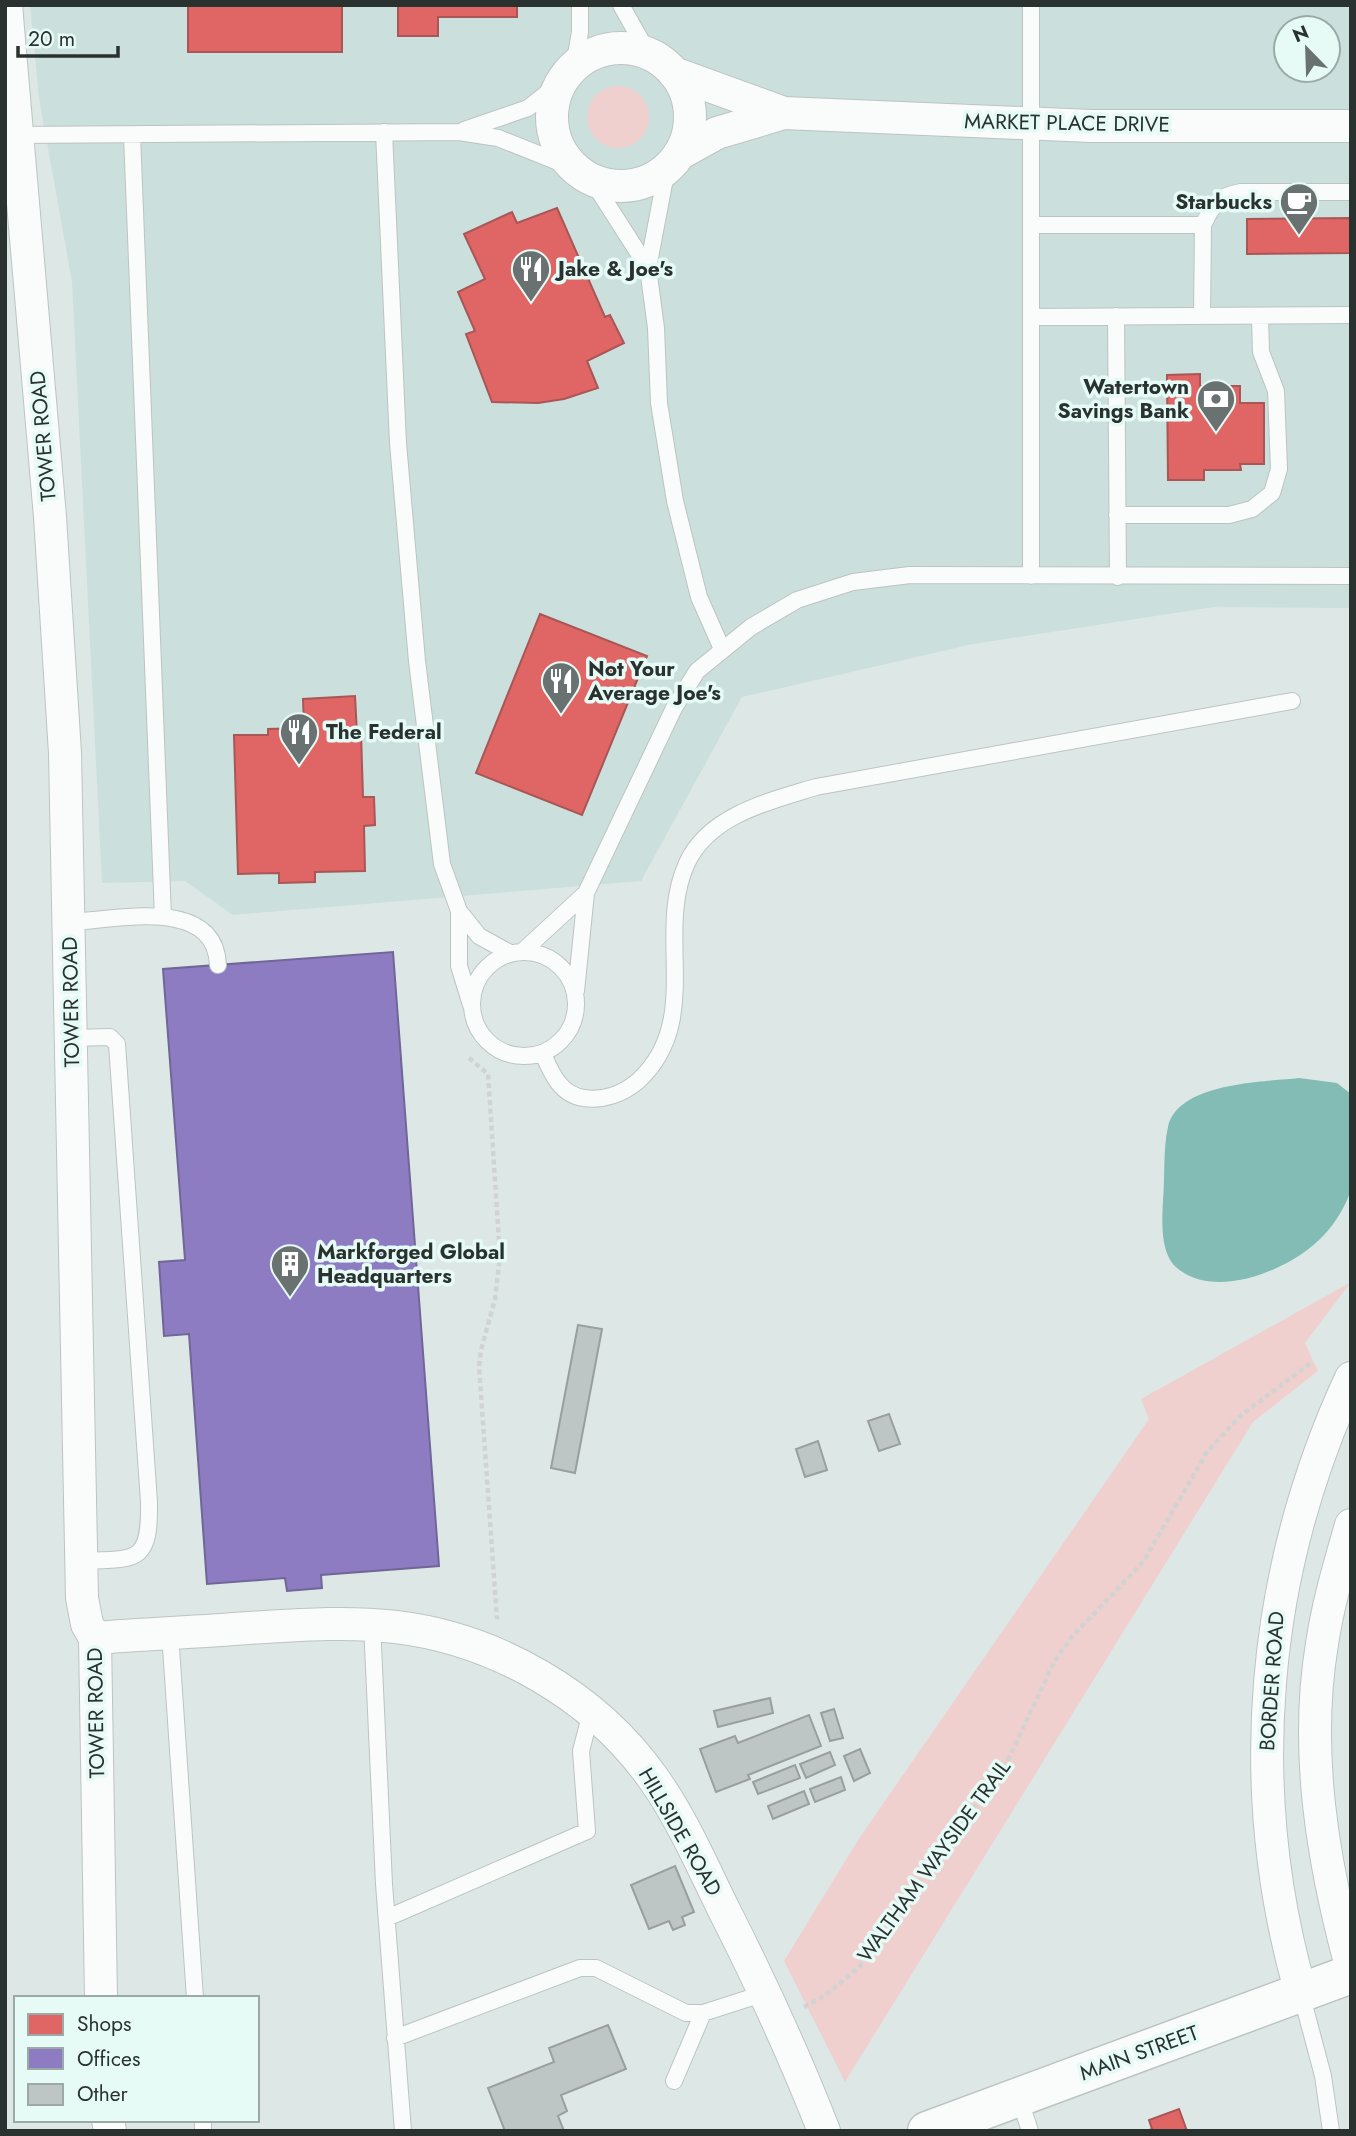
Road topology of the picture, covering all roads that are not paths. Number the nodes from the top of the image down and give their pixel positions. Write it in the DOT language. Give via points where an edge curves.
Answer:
graph roads {
  1 [pos="6,5"];
  2 [pos="580,5"];
  3 [pos="621,5"];
  4 [pos="1031,5"];
  5 [pos="648,53"];
  6 [pos="674,73"];
  7 [pos="568,74"];
  8 [pos="784,113"];
  9 [pos="1031,123"];
  10 [pos="1351,126"];
  11 [pos="384,132"];
  12 [pos="458,132"];
  13 [pos="16,135"];
  14 [pos="132,135"];
  15 [pos="673,161"];
  16 [pos="583,174"];
  17 [pos="1351,191"];
  18 [pos="1031,225"];
  19 [pos="1203,225"];
  20 [pos="648,268"];
  21 [pos="1351,315"];
  22 [pos="1116,316"];
  23 [pos="1202,316"];
  24 [pos="1260,316"];
  25 [pos="1031,317"];
  26 [pos="1117,515"];
  27 [pos="1031,576"];
  28 [pos="1351,576"];
  29 [pos="1118,577"];
  30 [pos="722,649"];
  31 [pos="1292,701"];
  32 [pos="586,893"];
  33 [pos="459,911"];
  34 [pos="163,917"];
  35 [pos="70,922"];
  36 [pos="517,952"];
  37 [pos="218,965"];
  38 [pos="576,991"];
  39 [pos="471,1006"];
  40 [pos="71,1038"];
  41 [pos="542,1054"];
  42 [pos="1351,1378"];
  43 [pos="1351,1525"];
  44 [pos="81,1562"];
  45 [pos="372,1624"];
  46 [pos="170,1633"];
  47 [pos="95,1638"];
  48 [pos="591,1712"];
  49 [pos="387,1918"];
  50 [pos="1351,1966"];
  51 [pos="1351,1974"];
  52 [pos="765,1993"];
  53 [pos="1301,1993"];
  54 [pos="101,1996"];
  55 [pos="194,1996"];
  56 [pos="704,2013"];
  57 [pos="395,2038"];
  58 [pos="674,2081"];
  59 [pos="1024,2114"];
  60 [pos="403,2131"];
  61 [pos="824,2131"];
  62 [pos="927,2131"];
  63 [pos="1331,2131"];
  1 -- 13 [label="street, TOWER ROAD"];
  2 -- 7 [label="lane" via="580,32"];
  3 -- 5 [label="lane"];
  4 -- 9 [label="lane"];
  5 -- 6 [label="street"];
  5 -- 7 [label="street" via="627,48 605,50"];
  6 -- 8 [label="street, MARKET PLACE DRIVE"];
  6 -- 15 [label="street" via="683,85 689,113 685,142"];
  7 -- 12 [label="lane" via="528,108"];
  7 -- 16 [label="street" via="551,116 555,140 566,161"];
  8 -- 9 [label="street, MARKET PLACE DRIVE"];
  8 -- 15 [label="street, MARKET PLACE DRIVE" via="717,132"];
  9 -- 10 [label="street, MARKET PLACE DRIVE"];
  9 -- 18 [label="lane"];
  11 -- 12 [label="lane"];
  11 -- 14 [label="lane"];
  11 -- 33 [label="lane" via="398,443 417,662 442,864"];
  12 -- 16 [label="lane" via="498,138"];
  13 -- 14 [label="lane"];
  13 -- 35 [label="street, TOWER ROAD" via="57,608"];
  14 -- 34 [label="lane"];
  15 -- 16 [label="street" via="654,178 631,186 607,185"];
  15 -- 20 [label="lane"];
  16 -- 20 [label="lane"];
  17 -- 19 [label="lane" via="1226,195 1215,200"];
  18 -- 19 [label="lane"];
  18 -- 25 [label="lane"];
  19 -- 23 [label="lane"];
  20 -- 30 [label="lane" via="656,319 659,403 675,501 699,597"];
  21 -- 24 [label="lane"];
  22 -- 23 [label="lane"];
  22 -- 25 [label="lane"];
  22 -- 26 [label="lane"];
  23 -- 24 [label="lane"];
  24 -- 26 [label="lane" via="1261,352 1276,391 1279,469 1272,493 1252,509 1229,514"];
  25 -- 27 [label="lane"];
  26 -- 29 [label="lane"];
  27 -- 29 [label="lane"];
  27 -- 30 [label="lane" via="910,575 853,582 789,605"];
  28 -- 29 [label="lane"];
  30 -- 32 [label="lane" via="697,671 674,708"];
  31 -- 41 [label="lane" via="816,787 743,812 720,824 687,863 677,908 674,1010 660,1055 648,1071 616,1095 582,1098 559,1084"];
  32 -- 36 [label="lane"];
  32 -- 38 [label="lane"];
  33 -- 36 [label="lane" via="479,936"];
  33 -- 39 [label="lane" via="459,966"];
  34 -- 35 [label="lane"];
  34 -- 37 [label="lane" via="185,920 204,930 216,944"];
  35 -- 40 [label="street, TOWER ROAD"];
  36 -- 38 [label="lane" via="537,953 556,962"];
  36 -- 39 [label="lane" via="482,972"];
  38 -- 41 [label="lane" via="571,1029"];
  39 -- 41 [label="lane" via="479,1031 498,1049 520,1057"];
  40 -- 44 [label="street, TOWER ROAD"];
  40 -- 44 [label="lane" via="110,1037 117,1044 149,1502 149,1538 139,1553"];
  42 -- 53 [label="street, BORDER ROAD" via="1313,1472 1294,1535 1272,1651 1267,1790 1281,1915"];
  43 -- 50 [label="street" via="1321,1646 1316,1762 1330,1885"];
  44 -- 47 [label="street, TOWER ROAD" via="84,1614"];
  45 -- 46 [label="street, HILLSIDE ROAD"];
  45 -- 48 [label="street, HILLSIDE ROAD" via="422,1631 488,1649 533,1672"];
  45 -- 49 [label="lane"];
  46 -- 47 [label="street, HILLSIDE ROAD"];
  46 -- 55 [label="lane"];
  47 -- 54 [label="street, TOWER ROAD"];
  48 -- 49 [label="lane" via="582,1751 587,1831"];
  48 -- 52 [label="street, HILLSIDE ROAD" via="641,1761 669,1802"];
  49 -- 57 [label="lane"];
  51 -- 53 [label="main road, MAIN STREET"];
  52 -- 56 [label="lane"];
  52 -- 61 [label="street, HILLSIDE ROAD"];
  53 -- 59 [label="main road, MAIN STREET"];
  53 -- 63 [label="lane" via="1323,2076"];
  56 -- 57 [label="lane" via="686,2013 596,1968 580,1968"];
  56 -- 58 [label="lane"];
  57 -- 60 [label="lane"];
  59 -- 62 [label="main road, MAIN STREET"];
}
